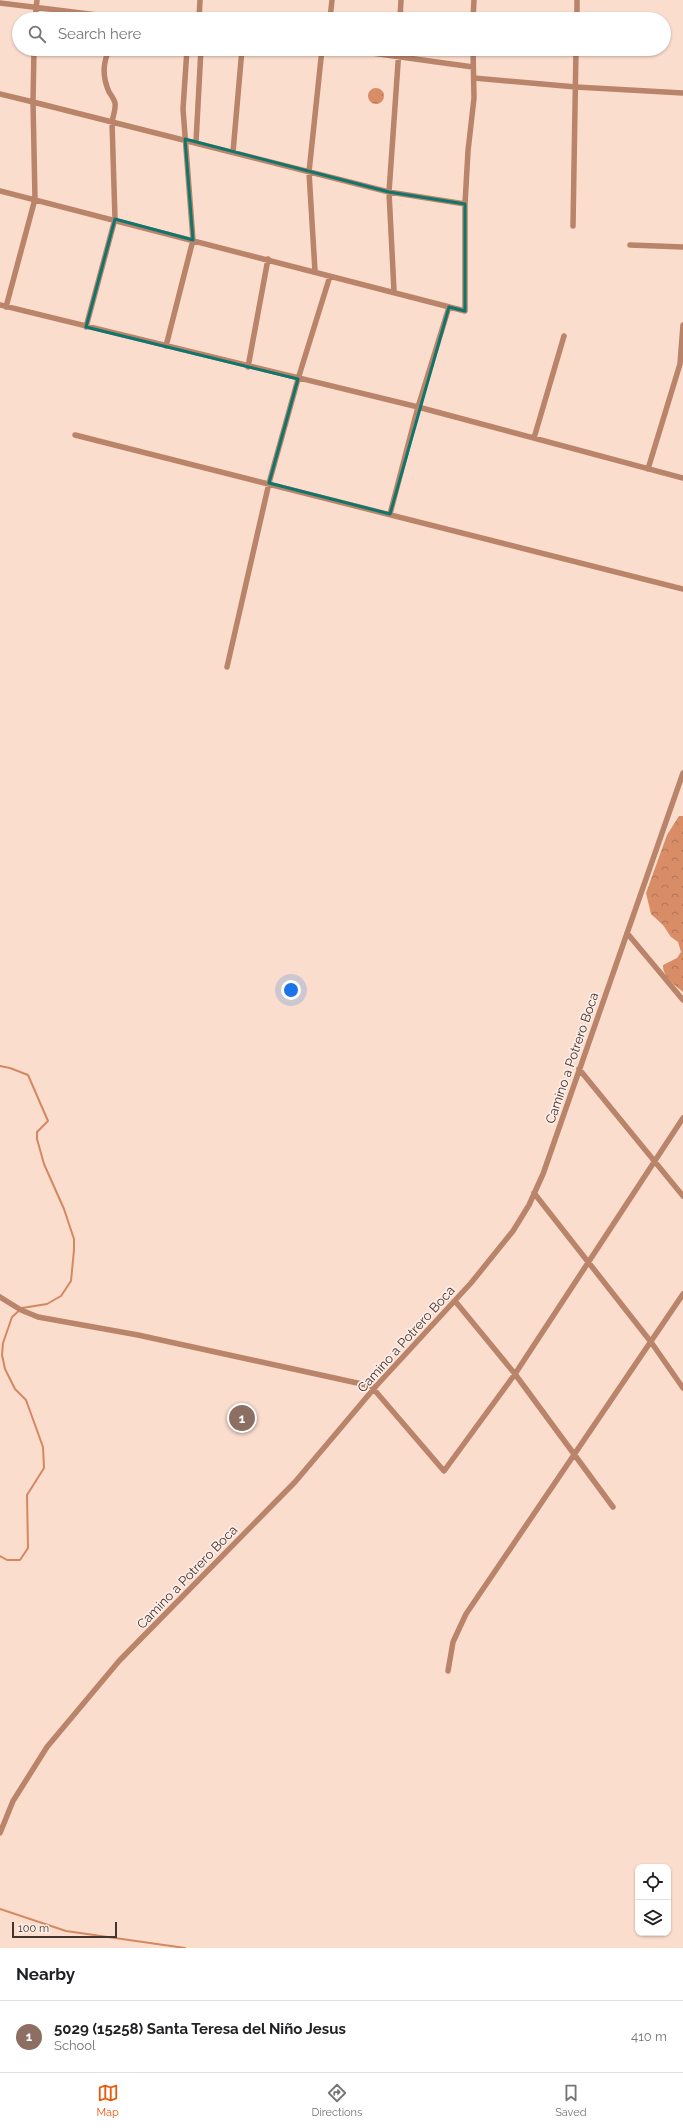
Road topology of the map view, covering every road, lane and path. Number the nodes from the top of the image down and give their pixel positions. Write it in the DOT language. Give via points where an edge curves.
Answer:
graph roads {
  1 [pos="37,0"];
  2 [pos="200,0"];
  3 [pos="332,0"];
  4 [pos="401,0"];
  5 [pos="474,0"];
  6 [pos="577,0"];
  7 [pos="0,3"];
  8 [pos="36,8"];
  9 [pos="36,12"];
  10 [pos="68,12"];
  11 [pos="200,12"];
  12 [pos="331,12"];
  13 [pos="400,12"];
  14 [pos="473,12"];
  15 [pos="577,12"];
  16 [pos="34,56"];
  17 [pos="106,56"];
  18 [pos="187,56"];
  19 [pos="201,56"];
  20 [pos="241,56"];
  21 [pos="321,56"];
  22 [pos="399,56"];
  23 [pos="473,56"];
  24 [pos="576,56"];
  25 [pos="473,67"];
  26 [pos="474,78"];
  27 [pos="576,87"];
  28 [pos="683,93"];
  29 [pos="0,94"];
  30 [pos="33,102"];
  31 [pos="112,122"];
  32 [pos="185,139"];
  33 [pos="196,142"];
  34 [pos="233,152"];
  35 [pos="309,172"];
  36 [pos="0,191"];
  37 [pos="389,192"];
  38 [pos="35,199"];
  39 [pos="465,204"];
  40 [pos="115,219"];
  41 [pos="573,226"];
  42 [pos="192,240"];
  43 [pos="630,245"];
  44 [pos="683,247"];
  45 [pos="268,259"];
  46 [pos="315,271"];
  47 [pos="330,276"];
  48 [pos="394,292"];
  49 [pos="3,306"];
  50 [pos="449,307"];
  51 [pos="683,325"];
  52 [pos="86,327"];
  53 [pos="564,336"];
  54 [pos="166,346"];
  55 [pos="681,364"];
  56 [pos="248,367"];
  57 [pos="298,379"];
  58 [pos="418,407"];
  59 [pos="75,435"];
  60 [pos="534,438"];
  61 [pos="648,469"];
  62 [pos="683,478"];
  63 [pos="269,483"];
  64 [pos="390,514"];
  65 [pos="683,589"];
  66 [pos="227,668"];
  67 [pos="683,773"];
  68 [pos="627,933"];
  69 [pos="683,1000"];
  70 [pos="579,1069"];
  71 [pos="683,1118"];
  72 [pos="655,1162"];
  73 [pos="534,1193"];
  74 [pos="683,1196"];
  75 [pos="589,1264"];
  76 [pos="683,1294"];
  77 [pos="0,1297"];
  78 [pos="455,1301"];
  79 [pos="651,1342"];
  80 [pos="515,1374"];
  81 [pos="683,1388"];
  82 [pos="374,1389"];
  83 [pos="574,1456"];
  84 [pos="613,1507"];
  85 [pos="448,1671"];
  86 [pos="0,1833"];
  1 -- 8 [label="street"];
  2 -- 11 [label="street"];
  3 -- 12 [label="street"];
  4 -- 13 [label="street"];
  5 -- 14 [label="street"];
  6 -- 15 [label="street"];
  7 -- 8 [label="street"];
  8 -- 9 [label="street"];
  8 -- 10 [label="street"];
  16 -- 30 [label="street"];
  17 -- 31 [label="street" via="104,79 115,101"];
  18 -- 32 [label="street" via="183,109"];
  19 -- 33 [label="street"];
  20 -- 34 [label="street"];
  21 -- 35 [label="street"];
  22 -- 25 [label="street"];
  22 -- 37 [label="street"];
  23 -- 25 [label="street"];
  24 -- 27 [label="street"];
  25 -- 26 [label="street"];
  26 -- 27 [label="street"];
  26 -- 39 [label="street"];
  27 -- 28 [label="street"];
  27 -- 41 [label="street"];
  29 -- 30 [label="street"];
  30 -- 31 [label="street"];
  30 -- 38 [label="street"];
  31 -- 32 [label="street"];
  31 -- 40 [label="street"];
  32 -- 33 [label="street"];
  32 -- 42 [label="street"];
  33 -- 34 [label="street"];
  34 -- 35 [label="street"];
  35 -- 37 [label="street"];
  35 -- 46 [label="street"];
  36 -- 38 [label="street"];
  37 -- 39 [label="street"];
  37 -- 48 [label="street"];
  38 -- 40 [label="street"];
  38 -- 49 [label="street"];
  39 -- 50 [label="street" via="465,311"];
  40 -- 42 [label="street"];
  40 -- 52 [label="street"];
  42 -- 45 [label="street"];
  42 -- 54 [label="street"];
  43 -- 44 [label="street"];
  45 -- 46 [label="street"];
  45 -- 56 [label="street"];
  46 -- 47 [label="street"];
  47 -- 48 [label="street"];
  47 -- 57 [label="street"];
  48 -- 50 [label="street"];
  49 -- 52 [label="street"];
  50 -- 58 [label="street"];
  51 -- 55 [label="street"];
  52 -- 54 [label="street"];
  53 -- 60 [label="street"];
  54 -- 56 [label="street"];
  55 -- 61 [label="street"];
  56 -- 57 [label="street"];
  57 -- 58 [label="street"];
  57 -- 63 [label="street"];
  58 -- 60 [label="street"];
  58 -- 64 [label="street"];
  59 -- 63 [label="street"];
  60 -- 61 [label="street"];
  61 -- 62 [label="street"];
  63 -- 64 [label="street"];
  63 -- 66 [label="street"];
  64 -- 65 [label="street"];
  67 -- 68 [label="street, Camino a Potrero Boca"];
  68 -- 69 [label="street"];
  68 -- 70 [label="street, Camino a Potrero Boca"];
  70 -- 72 [label="street"];
  70 -- 73 [label="street, Camino a Potrero Boca"];
  71 -- 72 [label="street"];
  72 -- 74 [label="street"];
  72 -- 75 [label="street"];
  73 -- 75 [label="street"];
  73 -- 78 [label="street, Camino a Potrero Boca" via="512,1232"];
  75 -- 79 [label="street"];
  75 -- 80 [label="street"];
  76 -- 79 [label="street"];
  77 -- 82 [label="street" via="20,1310 38,1317 138,1335 364,1384"];
  78 -- 80 [label="street"];
  78 -- 82 [label="street, Camino a Potrero Boca"];
  79 -- 81 [label="street"];
  79 -- 83 [label="street"];
  80 -- 82 [label="street" via="444,1471"];
  80 -- 83 [label="street"];
  82 -- 86 [label="street, Camino a Potrero Boca" via="295,1482 114,1666 47,1747 13,1801"];
  83 -- 84 [label="street"];
  83 -- 85 [label="street" via="466,1614 453,1642"];
}
